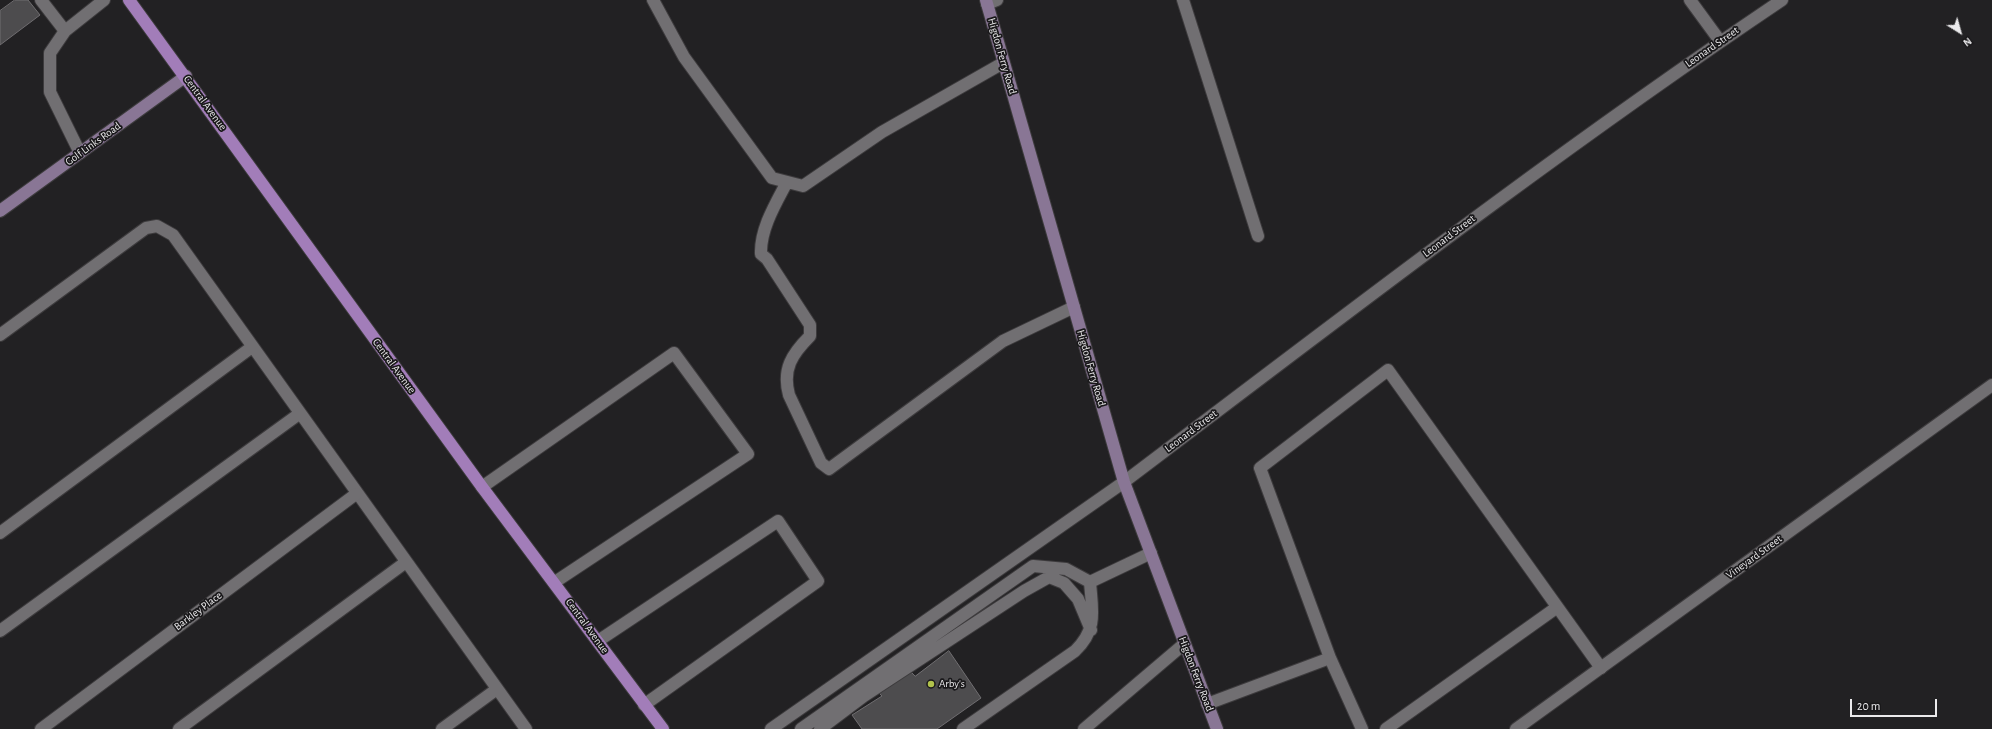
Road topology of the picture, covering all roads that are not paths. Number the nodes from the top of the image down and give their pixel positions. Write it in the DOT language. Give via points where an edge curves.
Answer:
graph roads {
  1 [pos="41,0"];
  2 [pos="104,0"];
  3 [pos="130,0"];
  4 [pos="653,0"];
  5 [pos="1183,0"];
  6 [pos="1690,0"];
  7 [pos="1782,0"];
  8 [pos="990,1"];
  9 [pos="65,31"];
  10 [pos="1720,41"];
  11 [pos="1004,63"];
  12 [pos="186,76"];
  13 [pos="80,153"];
  14 [pos="787,182"];
  15 [pos="0,211"];
  16 [pos="1258,236"];
  17 [pos="1074,307"];
  18 [pos="0,335"];
  19 [pos="252,347"];
  20 [pos="1992,385"];
  21 [pos="299,414"];
  22 [pos="1124,482"];
  23 [pos="482,487"];
  24 [pos="356,494"];
  25 [pos="0,533"];
  26 [pos="1150,553"];
  27 [pos="406,562"];
  28 [pos="554,582"];
  29 [pos="1090,582"];
  30 [pos="1556,608"];
  31 [pos="1091,630"];
  32 [pos="0,631"];
  33 [pos="598,641"];
  34 [pos="1184,644"];
  35 [pos="1330,658"];
  36 [pos="1601,668"];
  37 [pos="497,689"];
  38 [pos="644,704"];
  39 [pos="1207,704"];
  40 [pos="40,729"];
  41 [pos="179,729"];
  42 [pos="442,729"];
  43 [pos="526,729"];
  44 [pos="663,729"];
  45 [pos="771,729"];
  46 [pos="801,729"];
  47 [pos="820,729"];
  48 [pos="963,729"];
  49 [pos="1084,729"];
  50 [pos="1217,729"];
  51 [pos="1362,729"];
  52 [pos="1386,729"];
  53 [pos="1516,729"];
  1 -- 9 [label="street"];
  2 -- 9 [label="street"];
  3 -- 12 [label="main road, Central Avenue"];
  4 -- 14 [label="street" via="684,57 772,178"];
  5 -- 16 [label="street"];
  6 -- 10 [label="street"];
  7 -- 10 [label="street, Leonard Street"];
  8 -- 11 [label="main road, Higdon Ferry Road"];
  9 -- 13 [label="street" via="50,53 50,92"];
  10 -- 22 [label="street, Leonard Street" via="1482,212"];
  11 -- 14 [label="street" via="882,132 803,186"];
  11 -- 17 [label="main road, Higdon Ferry Road"];
  12 -- 13 [label="main road, Golf Links Road"];
  12 -- 23 [label="main road, Central Avenue"];
  13 -- 15 [label="main road, Golf Links Road"];
  14 -- 17 [label="street" via="765,228 760,243 761,254 767,259 810,325 810,336 796,350 788,367 786,385 821,463 829,469 1003,342"];
  17 -- 22 [label="main road, Higdon Ferry Road"];
  18 -- 19 [label="street" via="146,228 157,226 173,235"];
  19 -- 21 [label="street"];
  19 -- 25 [label="street"];
  20 -- 36 [label="street, Vineyard Street"];
  21 -- 24 [label="street"];
  21 -- 32 [label="street"];
  22 -- 26 [label="main road, Higdon Ferry Road"];
  22 -- 45 [label="street, Leonard Street"];
  23 -- 28 [label="main road, Central Avenue"];
  23 -- 28 [label="street" via="674,354 748,454"];
  24 -- 27 [label="street"];
  24 -- 40 [label="street, Barkley Place"];
  26 -- 29 [label="street"];
  26 -- 34 [label="main road, Higdon Ferry Road"];
  27 -- 37 [label="street"];
  27 -- 41 [label="street"];
  28 -- 33 [label="main road, Central Avenue"];
  29 -- 31 [label="street" via="1093,617"];
  29 -- 46 [label="street" via="1066,569 1033,566"];
  30 -- 35 [label="street" via="1388,370 1260,468"];
  30 -- 36 [label="street"];
  30 -- 52 [label="street"];
  31 -- 47 [label="street" via="1078,599 1064,583 1049,578 1024,591 871,692"];
  31 -- 48 [label="street" via="1075,651"];
  33 -- 38 [label="main road, Central Avenue"];
  33 -- 38 [label="street" via="778,521 818,581"];
  34 -- 39 [label="main road, Higdon Ferry Road"];
  34 -- 49 [label="street"];
  35 -- 39 [label="street"];
  35 -- 51 [label="street"];
  36 -- 53 [label="street, Vineyard Street"];
  37 -- 42 [label="street"];
  37 -- 43 [label="street"];
  38 -- 44 [label="main road, Central Avenue"];
  39 -- 50 [label="main road, Higdon Ferry Road"];
}
